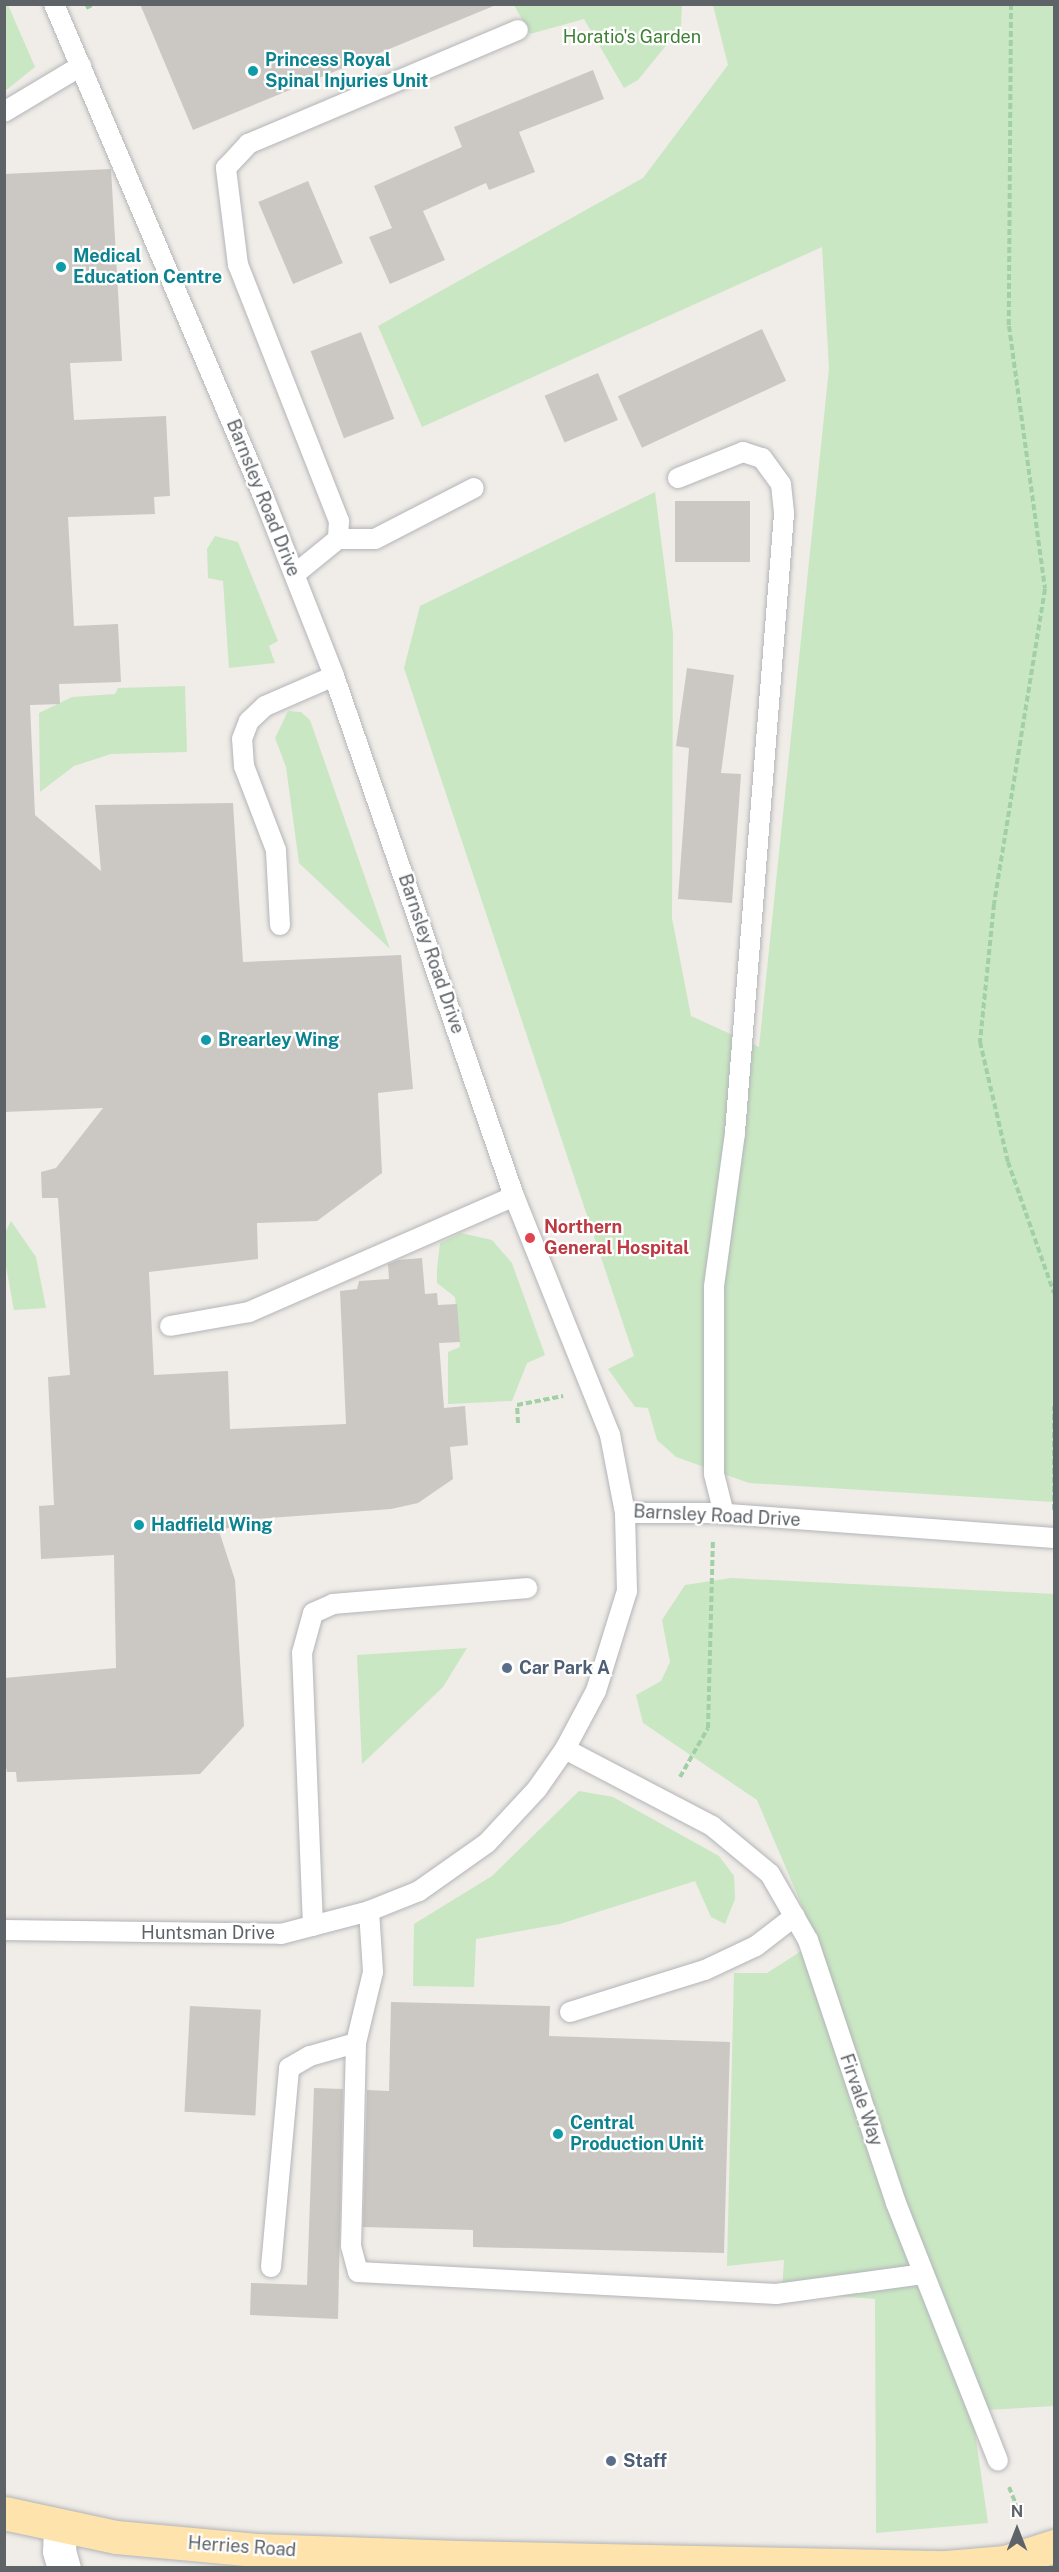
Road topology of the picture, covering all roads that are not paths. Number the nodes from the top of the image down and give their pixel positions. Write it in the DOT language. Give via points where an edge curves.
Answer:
graph roads {
  1 [pos="54,4"];
  2 [pos="518,30"];
  3 [pos="81,66"];
  4 [pos="4,112"];
  5 [pos="678,478"];
  6 [pos="474,488"];
  7 [pos="338,539"];
  8 [pos="295,574"];
  9 [pos="334,676"];
  10 [pos="280,925"];
  11 [pos="514,1196"];
  12 [pos="170,1326"];
  13 [pos="626,1513"];
  14 [pos="719,1513"];
  15 [pos="1054,1538"];
  16 [pos="527,1588"];
  17 [pos="565,1749"];
  18 [pos="369,1911"];
  19 [pos="795,1916"];
  20 [pos="313,1926"];
  21 [pos="4,1930"];
  22 [pos="570,2012"];
  23 [pos="356,2043"];
  24 [pos="272,2267"];
  25 [pos="923,2274"];
  26 [pos="998,2461"];
  27 [pos="4,2513"];
  28 [pos="60,2526"];
  29 [pos="1045,2550"];
  30 [pos="459,2562"];
  31 [pos="64,2568"];
  1 -- 3 [label="lane, Barnsley Road Drive"];
  2 -- 7 [label="lane" via="248,144 226,168 238,265 339,520"];
  3 -- 4 [label="lane"];
  3 -- 8 [label="lane, Barnsley Road Drive"];
  5 -- 14 [label="lane" via="743,452 762,458 781,484 784,514 735,1133 714,1287 714,1474"];
  6 -- 7 [label="lane" via="375,539"];
  7 -- 8 [label="lane"];
  8 -- 9 [label="lane, Barnsley Road Drive"];
  9 -- 10 [label="lane" via="265,706 249,721 242,740 244,766 276,850"];
  9 -- 11 [label="lane, Barnsley Road Drive"];
  11 -- 12 [label="lane" via="249,1312"];
  11 -- 13 [label="lane, Barnsley Road Drive" via="610,1435"];
  13 -- 14 [label="lane, Barnsley Road Drive"];
  13 -- 17 [label="lane, Huntsman Drive" via="627,1591 596,1691"];
  14 -- 15 [label="lane, Barnsley Road Drive"];
  16 -- 20 [label="lane" via="333,1604 313,1613 302,1653"];
  17 -- 18 [label="lane, Huntsman Drive" via="537,1789 487,1843 419,1891"];
  17 -- 19 [label="lane, Firvale Way" via="712,1826 770,1874"];
  18 -- 20 [label="lane, Huntsman Drive"];
  18 -- 23 [label="lane" via="373,1972"];
  19 -- 22 [label="lane" via="756,1946 705,1970"];
  19 -- 25 [label="lane, Firvale Way" via="808,1940"];
  20 -- 21 [label="lane, Huntsman Drive" via="258,1934"];
  23 -- 24 [label="lane" via="310,2056 289,2068"];
  23 -- 25 [label="lane" via="351,2246 358,2272 776,2294"];
  25 -- 26 [label="lane, Firvale Way"];
  27 -- 28 [label="main road, Herries Road"];
  28 -- 30 [label="main road, Herries Road" via="116,2537 255,2550"];
  28 -- 31 [label="street" via="59,2551"];
  29 -- 30 [label="main road, Herries Road" via="1005,2562 946,2567"];
}
